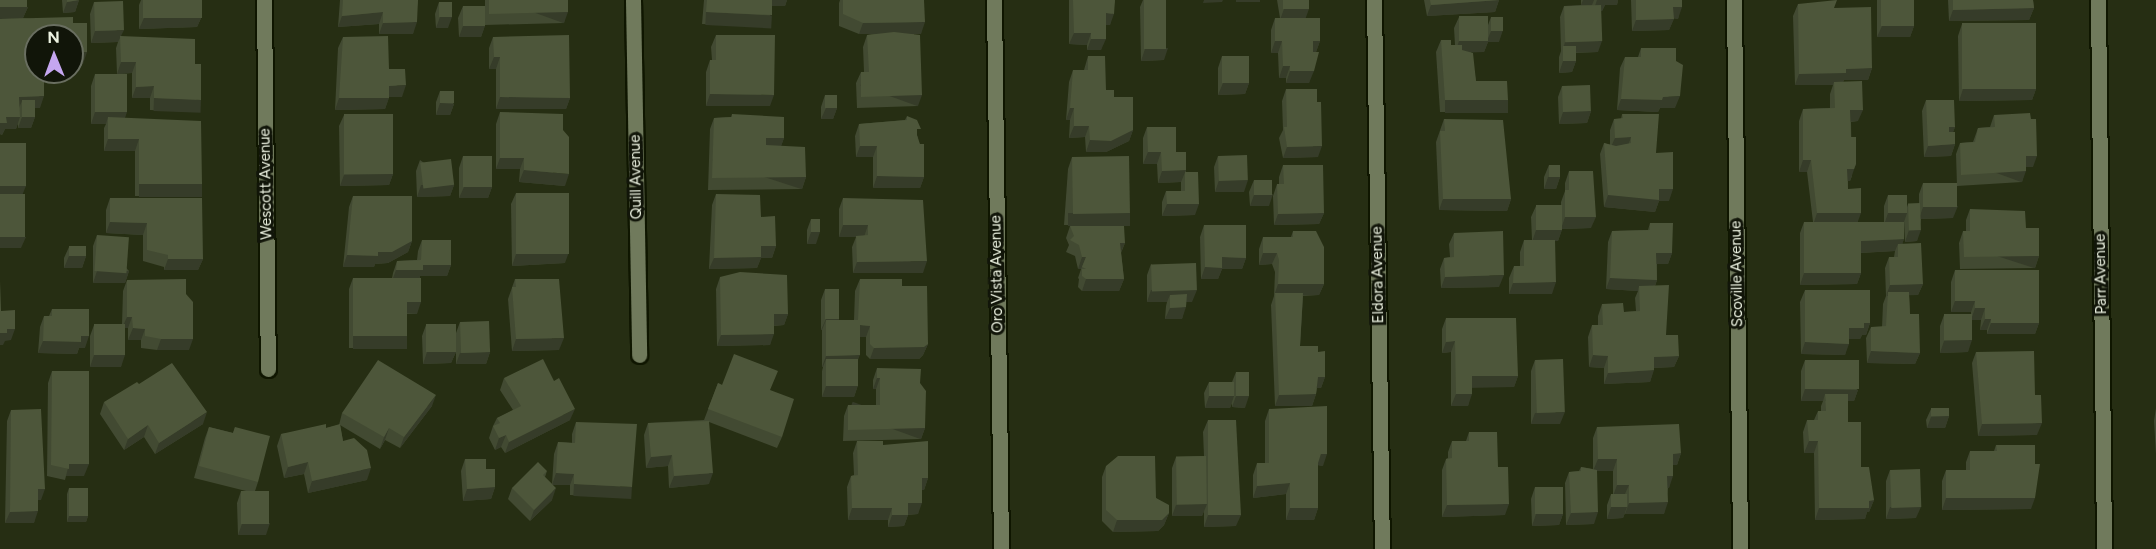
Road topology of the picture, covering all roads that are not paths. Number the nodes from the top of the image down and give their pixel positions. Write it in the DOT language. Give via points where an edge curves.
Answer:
graph roads {
  1 [pos="264,0"];
  2 [pos="633,0"];
  3 [pos="994,0"];
  4 [pos="1374,0"];
  5 [pos="1734,0"];
  6 [pos="2098,0"];
  7 [pos="639,355"];
  8 [pos="268,369"];
  9 [pos="1001,549"];
  10 [pos="1382,549"];
  11 [pos="1740,549"];
  12 [pos="2104,549"];
  1 -- 8 [label="street, Wescott Avenue"];
  2 -- 7 [label="street, Quill Avenue"];
  3 -- 9 [label="street, Oro Vista Avenue"];
  4 -- 10 [label="street, Eldora Avenue"];
  5 -- 11 [label="street, Scoville Avenue"];
  6 -- 12 [label="street, Parr Avenue"];
}
